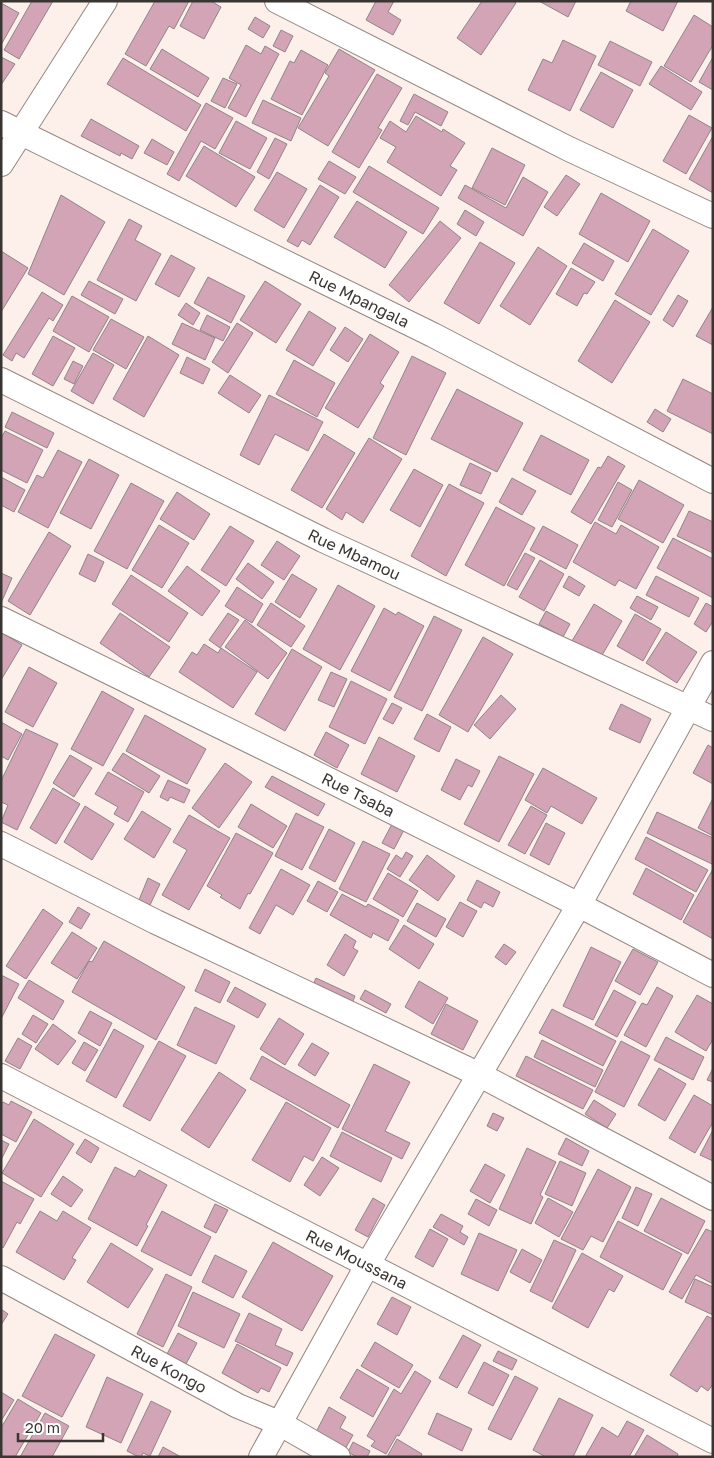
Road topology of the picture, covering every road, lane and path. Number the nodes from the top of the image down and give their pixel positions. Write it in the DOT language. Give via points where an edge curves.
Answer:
graph roads {
  1 [pos="105,1"];
  2 [pos="277,1"];
  3 [pos="11,128"];
  4 [pos="1,164"];
  5 [pos="713,216"];
  6 [pos="1,380"];
  7 [pos="713,481"];
  8 [pos="1,619"];
  9 [pos="713,662"];
  10 [pos="688,706"];
  11 [pos="713,719"];
  12 [pos="1,844"];
  13 [pos="579,906"];
  14 [pos="713,975"];
  15 [pos="480,1075"];
  16 [pos="1,1076"];
  17 [pos="713,1198"];
  18 [pos="368,1264"];
  19 [pos="1,1278"];
  20 [pos="279,1423"];
  21 [pos="713,1441"];
  22 [pos="261,1457"];
  23 [pos="338,1457"];
  1 -- 3 [label="street"];
  2 -- 5 [label="street" via="569,149"];
  3 -- 4 [label="street"];
  3 -- 7 [label="street, Rue Mpangala" via="432,335"];
  6 -- 10 [label="street, Rue Mbamou" via="323,540 561,651"];
  8 -- 13 [label="street, Rue Tsaba"];
  9 -- 10 [label="street"];
  10 -- 11 [label="street, Rue Mbamou"];
  10 -- 13 [label="street"];
  12 -- 15 [label="street" via="156,922"];
  13 -- 14 [label="street, Rue Tsaba"];
  13 -- 15 [label="street"];
  15 -- 17 [label="street"];
  15 -- 18 [label="street"];
  16 -- 18 [label="street, Rue Moussana"];
  18 -- 20 [label="street"];
  18 -- 21 [label="street, Rue Moussana"];
  19 -- 20 [label="street, Rue Kongo" via="230,1401"];
  20 -- 22 [label="street"];
  20 -- 23 [label="street, Rue Kongo"];
}
